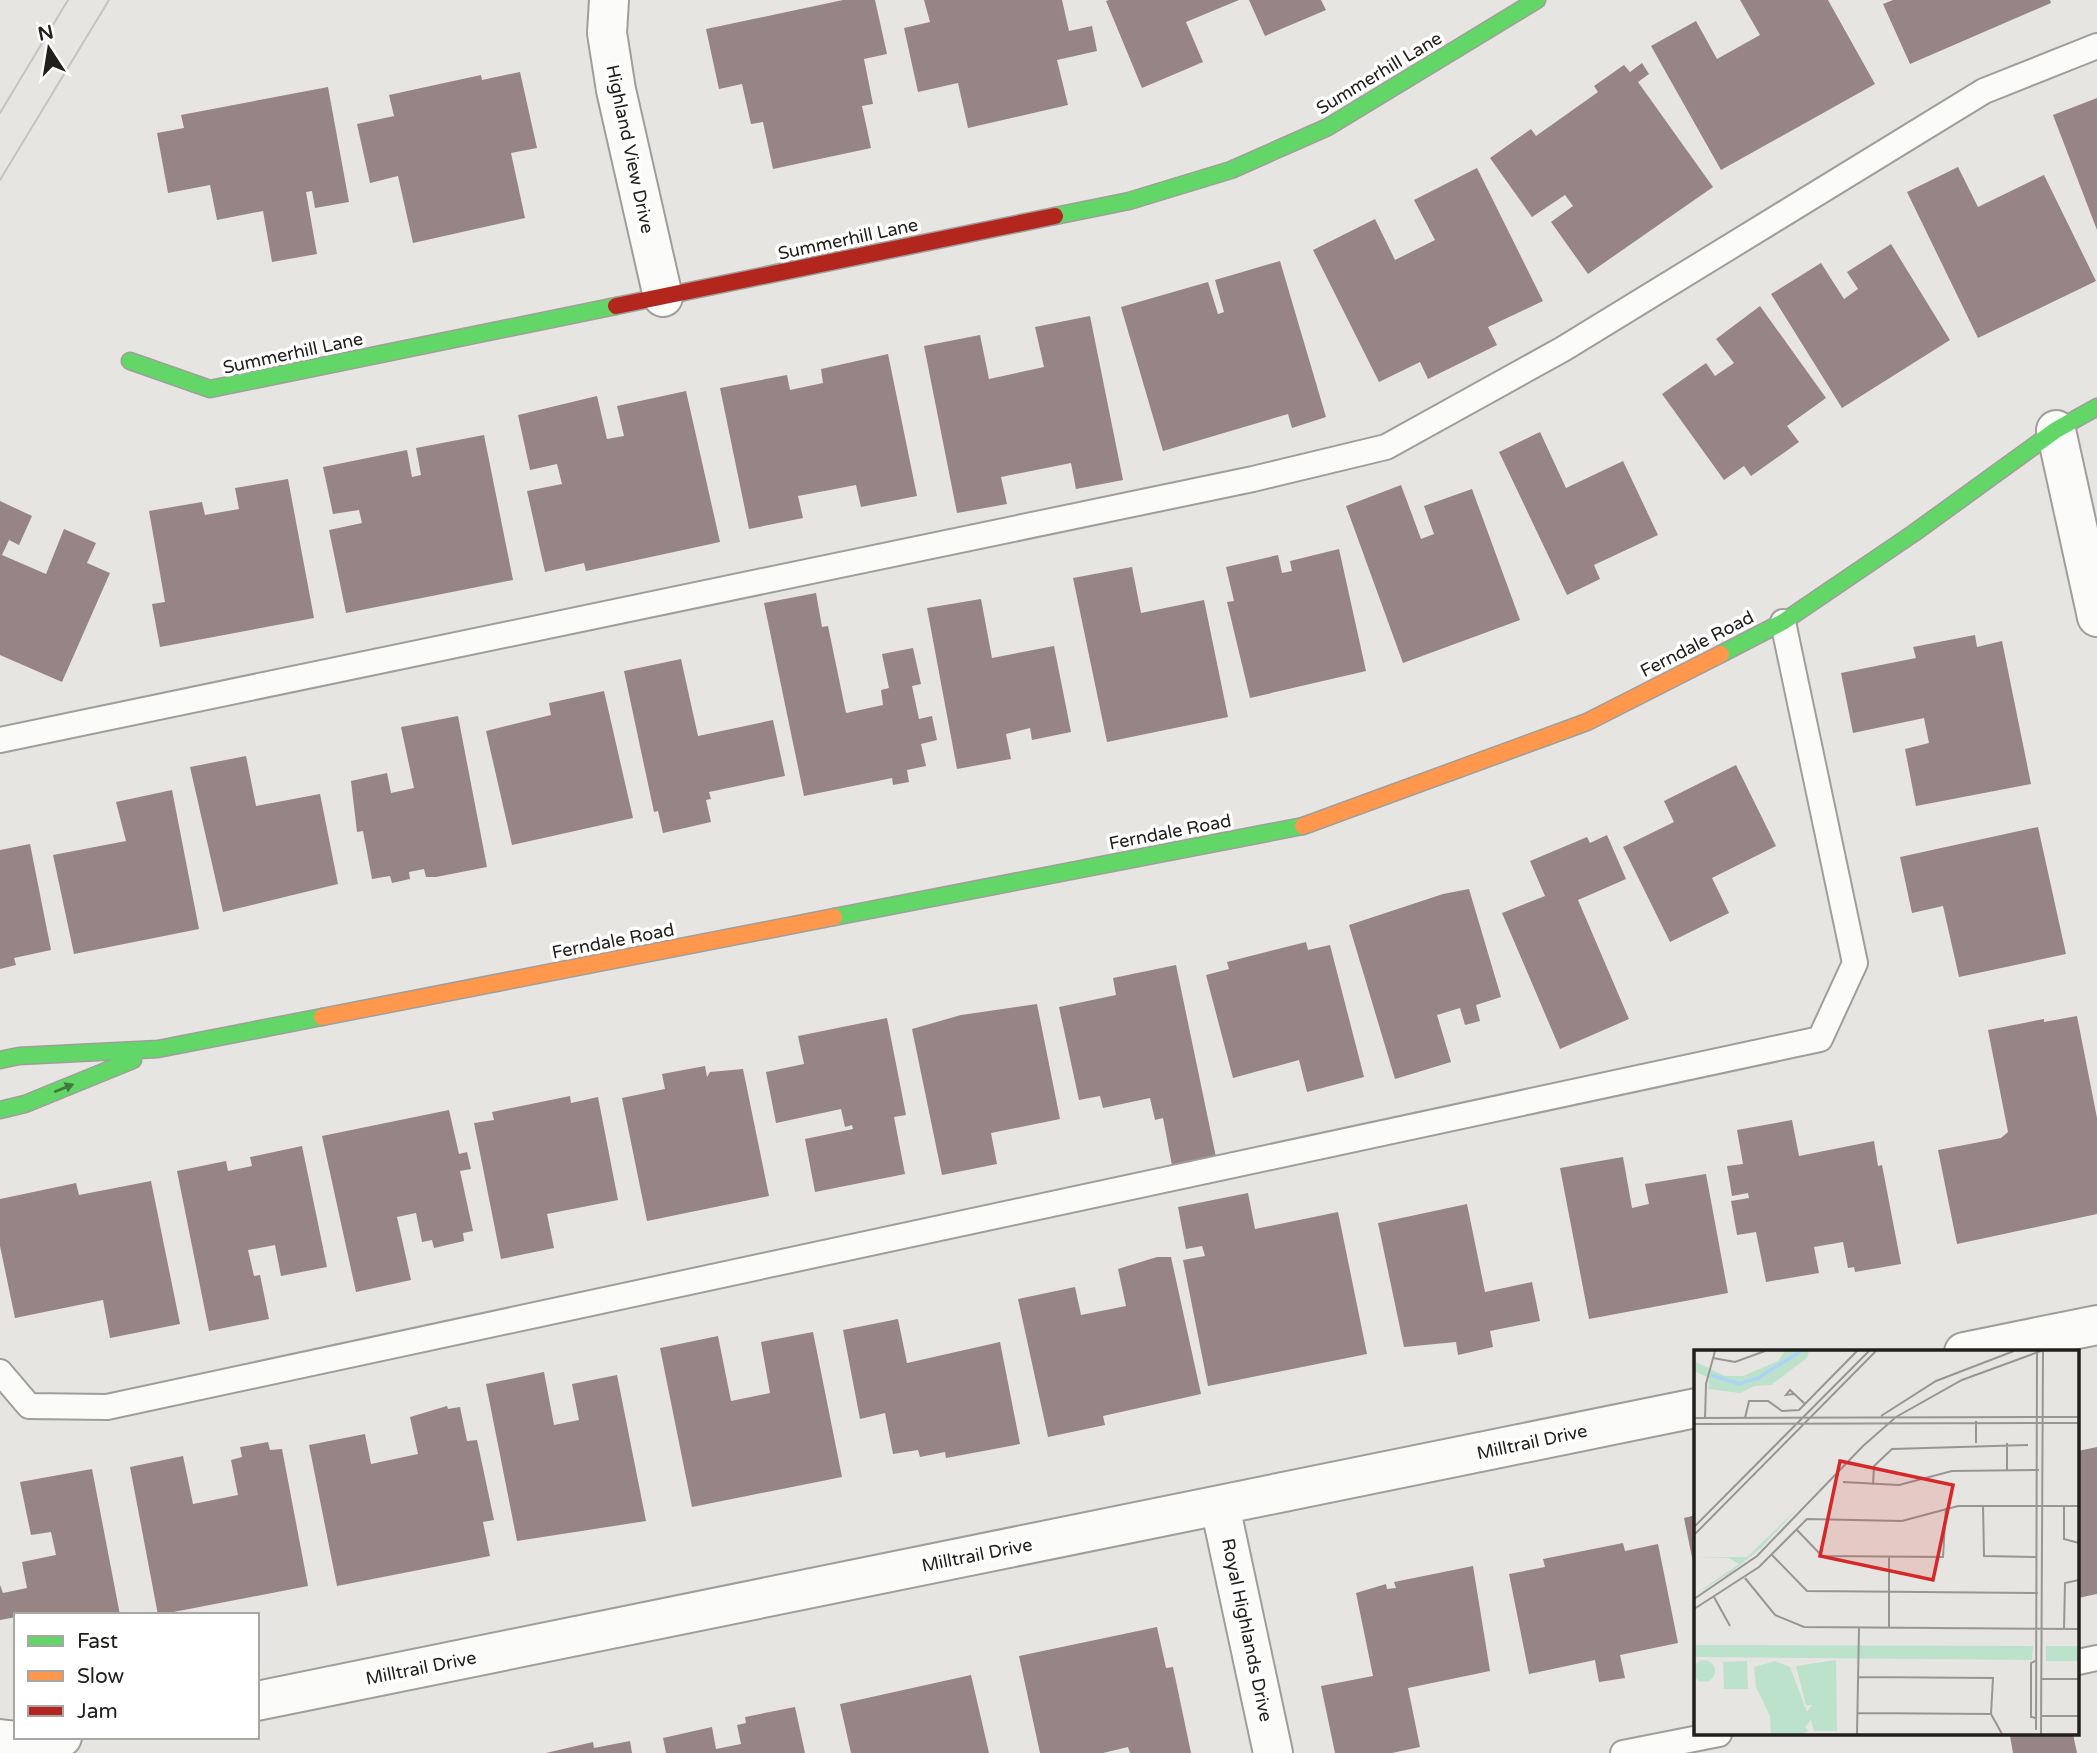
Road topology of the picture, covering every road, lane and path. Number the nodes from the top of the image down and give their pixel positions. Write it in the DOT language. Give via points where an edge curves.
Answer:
graph roads {
  1 [pos="609,0"];
  2 [pos="1537,0"];
  3 [pos="2097,46"];
  4 [pos="663,297"];
  5 [pos="130,361"];
  6 [pos="2097,407"];
  7 [pos="2056,430"];
  8 [pos="2097,617"];
  9 [pos="1783,622"];
  10 [pos="0,740"];
  11 [pos="158,1049"];
  12 [pos="0,1060"];
  13 [pos="0,1110"];
  14 [pos="2097,1325"];
  15 [pos="1975,1350"];
  16 [pos="0,1372"];
  17 [pos="1694,1408"];
  18 [pos="1220,1506"];
  19 [pos="259,1701"];
  20 [pos="1709,1736"];
  21 [pos="48,1739"];
  22 [pos="0,1740"];
  23 [pos="1273,1753"];
  24 [pos="1623,1753"];
  1 -- 4 [label="street, Highland View Drive" via="607,33 616,90"];
  2 -- 4 [label="street, Summerhill Lane" via="1328,127 1231,170 1129,201"];
  3 -- 10 [label="lane" via="1984,91 1563,349 1386,447 1253,479"];
  4 -- 5 [label="street, Summerhill Lane" via="210,389"];
  6 -- 7 [label="street, Ferndale Road"];
  7 -- 8 [label="street"];
  7 -- 9 [label="street, Ferndale Road"];
  9 -- 11 [label="street, Ferndale Road" via="1587,722 1311,824"];
  9 -- 16 [label="lane" via="1854,963 1820,1039 107,1408 29,1406"];
  11 -- 12 [label="street, Ferndale Road"];
  13 -- 11 [label="street, Ferndale Road, one-way"];
  14 -- 15 [label="street"];
  17 -- 18 [label="street, Milltrail Drive"];
  18 -- 19 [label="street, Milltrail Drive"];
  18 -- 23 [label="street, Royal Highlands Drive"];
  20 -- 24 [label="lane"];
  21 -- 22 [label="street"];
}
